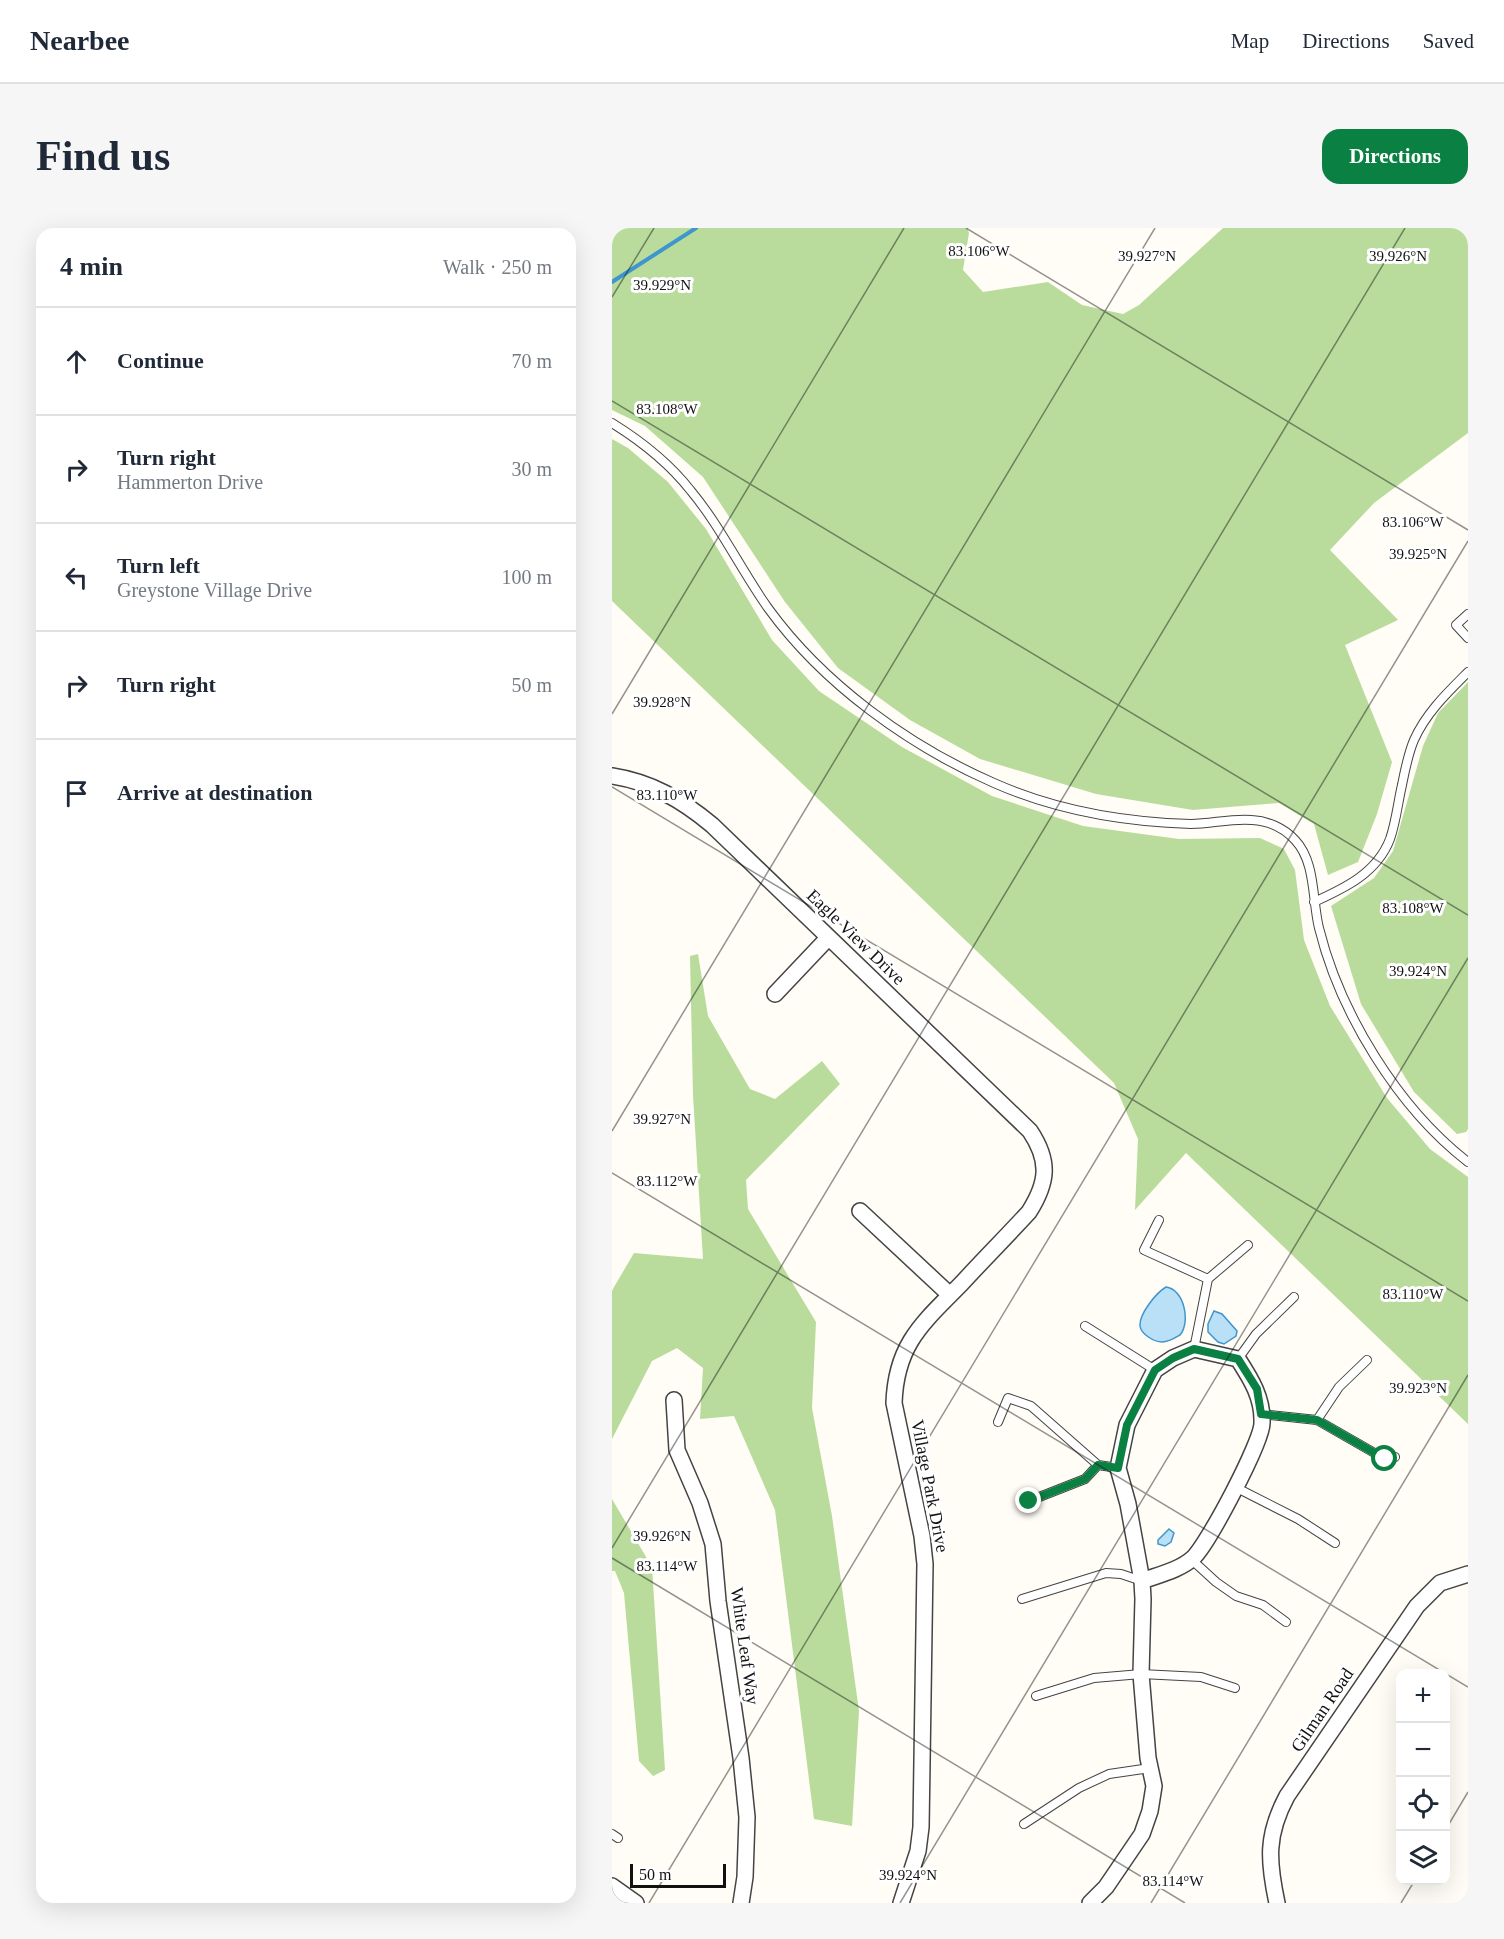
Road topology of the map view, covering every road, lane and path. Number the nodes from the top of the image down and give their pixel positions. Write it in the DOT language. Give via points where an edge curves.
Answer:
graph roads {
  1 [pos="612,423"];
  2 [pos="1468,614"];
  3 [pos="1468,638"];
  4 [pos="1468,672"];
  5 [pos="612,776"];
  6 [pos="1314,902"];
  7 [pos="828,938"];
  8 [pos="775,994"];
  9 [pos="1468,1160"];
  10 [pos="1044,1163"];
  11 [pos="860,1211"];
  12 [pos="1159,1220"];
  13 [pos="1248,1245"];
  14 [pos="1208,1279"];
  15 [pos="950,1295"];
  16 [pos="1294,1297"];
  17 [pos="1085,1326"];
  18 [pos="1194,1349"];
  19 [pos="1238,1359"];
  20 [pos="1367,1360"];
  21 [pos="1155,1370"];
  22 [pos="674,1401"];
  23 [pos="1261,1414"];
  24 [pos="1317,1420"];
  25 [pos="998,1422"];
  26 [pos="1395,1457"];
  27 [pos="1098,1465"];
  28 [pos="1118,1468"];
  29 [pos="1234,1487"];
  30 [pos="1029,1501"];
  31 [pos="1335,1543"];
  32 [pos="1192,1560"];
  33 [pos="1468,1574"];
  34 [pos="1142,1581"];
  35 [pos="1022,1599"];
  36 [pos="1286,1622"];
  37 [pos="1141,1674"];
  38 [pos="1235,1688"];
  39 [pos="1035,1696"];
  40 [pos="1150,1768"];
  41 [pos="1024,1824"];
  42 [pos="612,1886"];
  43 [pos="636,1903"];
  44 [pos="741,1903"];
  45 [pos="901,1903"];
  46 [pos="1090,1903"];
  47 [pos="1276,1903"];
  1 -- 6 [label="lane" via="648,448 690,489 768,608 804,651 848,693 897,728 948,761 996,784 1048,802 1146,822 1195,824 1251,819 1278,826 1297,841 1308,865"];
  2 -- 3 [label="lane" via="1456,625"];
  4 -- 6 [label="lane" via="1427,716 1413,741 1390,839 1382,855 1352,884"];
  5 -- 7 [label="street, Eagle View Drive" via="647,784 694,810"];
  6 -- 9 [label="lane" via="1334,978 1357,1027 1426,1124"];
  7 -- 8 [label="street"];
  7 -- 10 [label="street, Eagle View Drive" via="1030,1131 1040,1146"];
  10 -- 15 [label="street, Village Park Drive" via="1042,1189 1029,1212"];
  11 -- 15 [label="street"];
  12 -- 14 [label="lane" via="1144,1250"];
  13 -- 14 [label="lane"];
  14 -- 18 [label="lane"];
  15 -- 45 [label="street, Village Park Drive" via="917,1329 895,1384 894,1403 925,1564 921,1827 918,1851"];
  16 -- 19 [label="lane" via="1256,1334"];
  17 -- 21 [label="lane"];
  18 -- 19 [label="street"];
  18 -- 21 [label="street"];
  19 -- 23 [label="street" via="1257,1389"];
  20 -- 24 [label="lane" via="1339,1387"];
  21 -- 28 [label="street" via="1127,1425"];
  22 -- 44 [label="street, White Leaf Way" via="677,1450 713,1544 747,1817"];
  23 -- 24 [label="lane"];
  23 -- 29 [label="street" via="1262,1424 1253,1450"];
  24 -- 26 [label="lane" via="1385,1459"];
  25 -- 27 [label="lane" via="1008,1398 1031,1406"];
  27 -- 28 [label="lane"];
  27 -- 30 [label="lane" via="1085,1479"];
  28 -- 34 [label="street"];
  29 -- 31 [label="lane" via="1298,1519"];
  29 -- 32 [label="street"];
  32 -- 34 [label="street"];
  32 -- 36 [label="lane" via="1236,1596 1263,1605"];
  33 -- 47 [label="street, Gilman Road" via="1440,1583 1417,1606 1287,1796 1271,1834 1269,1856"];
  34 -- 35 [label="lane" via="1106,1573"];
  34 -- 37 [label="street"];
  37 -- 38 [label="lane" via="1201,1677"];
  37 -- 39 [label="lane" via="1094,1678"];
  37 -- 40 [label="street"];
  40 -- 41 [label="lane" via="1109,1774 1079,1788"];
  40 -- 46 [label="street" via="1154,1786 1142,1834 1106,1887"];
  42 -- 43 [label="street"];
}
